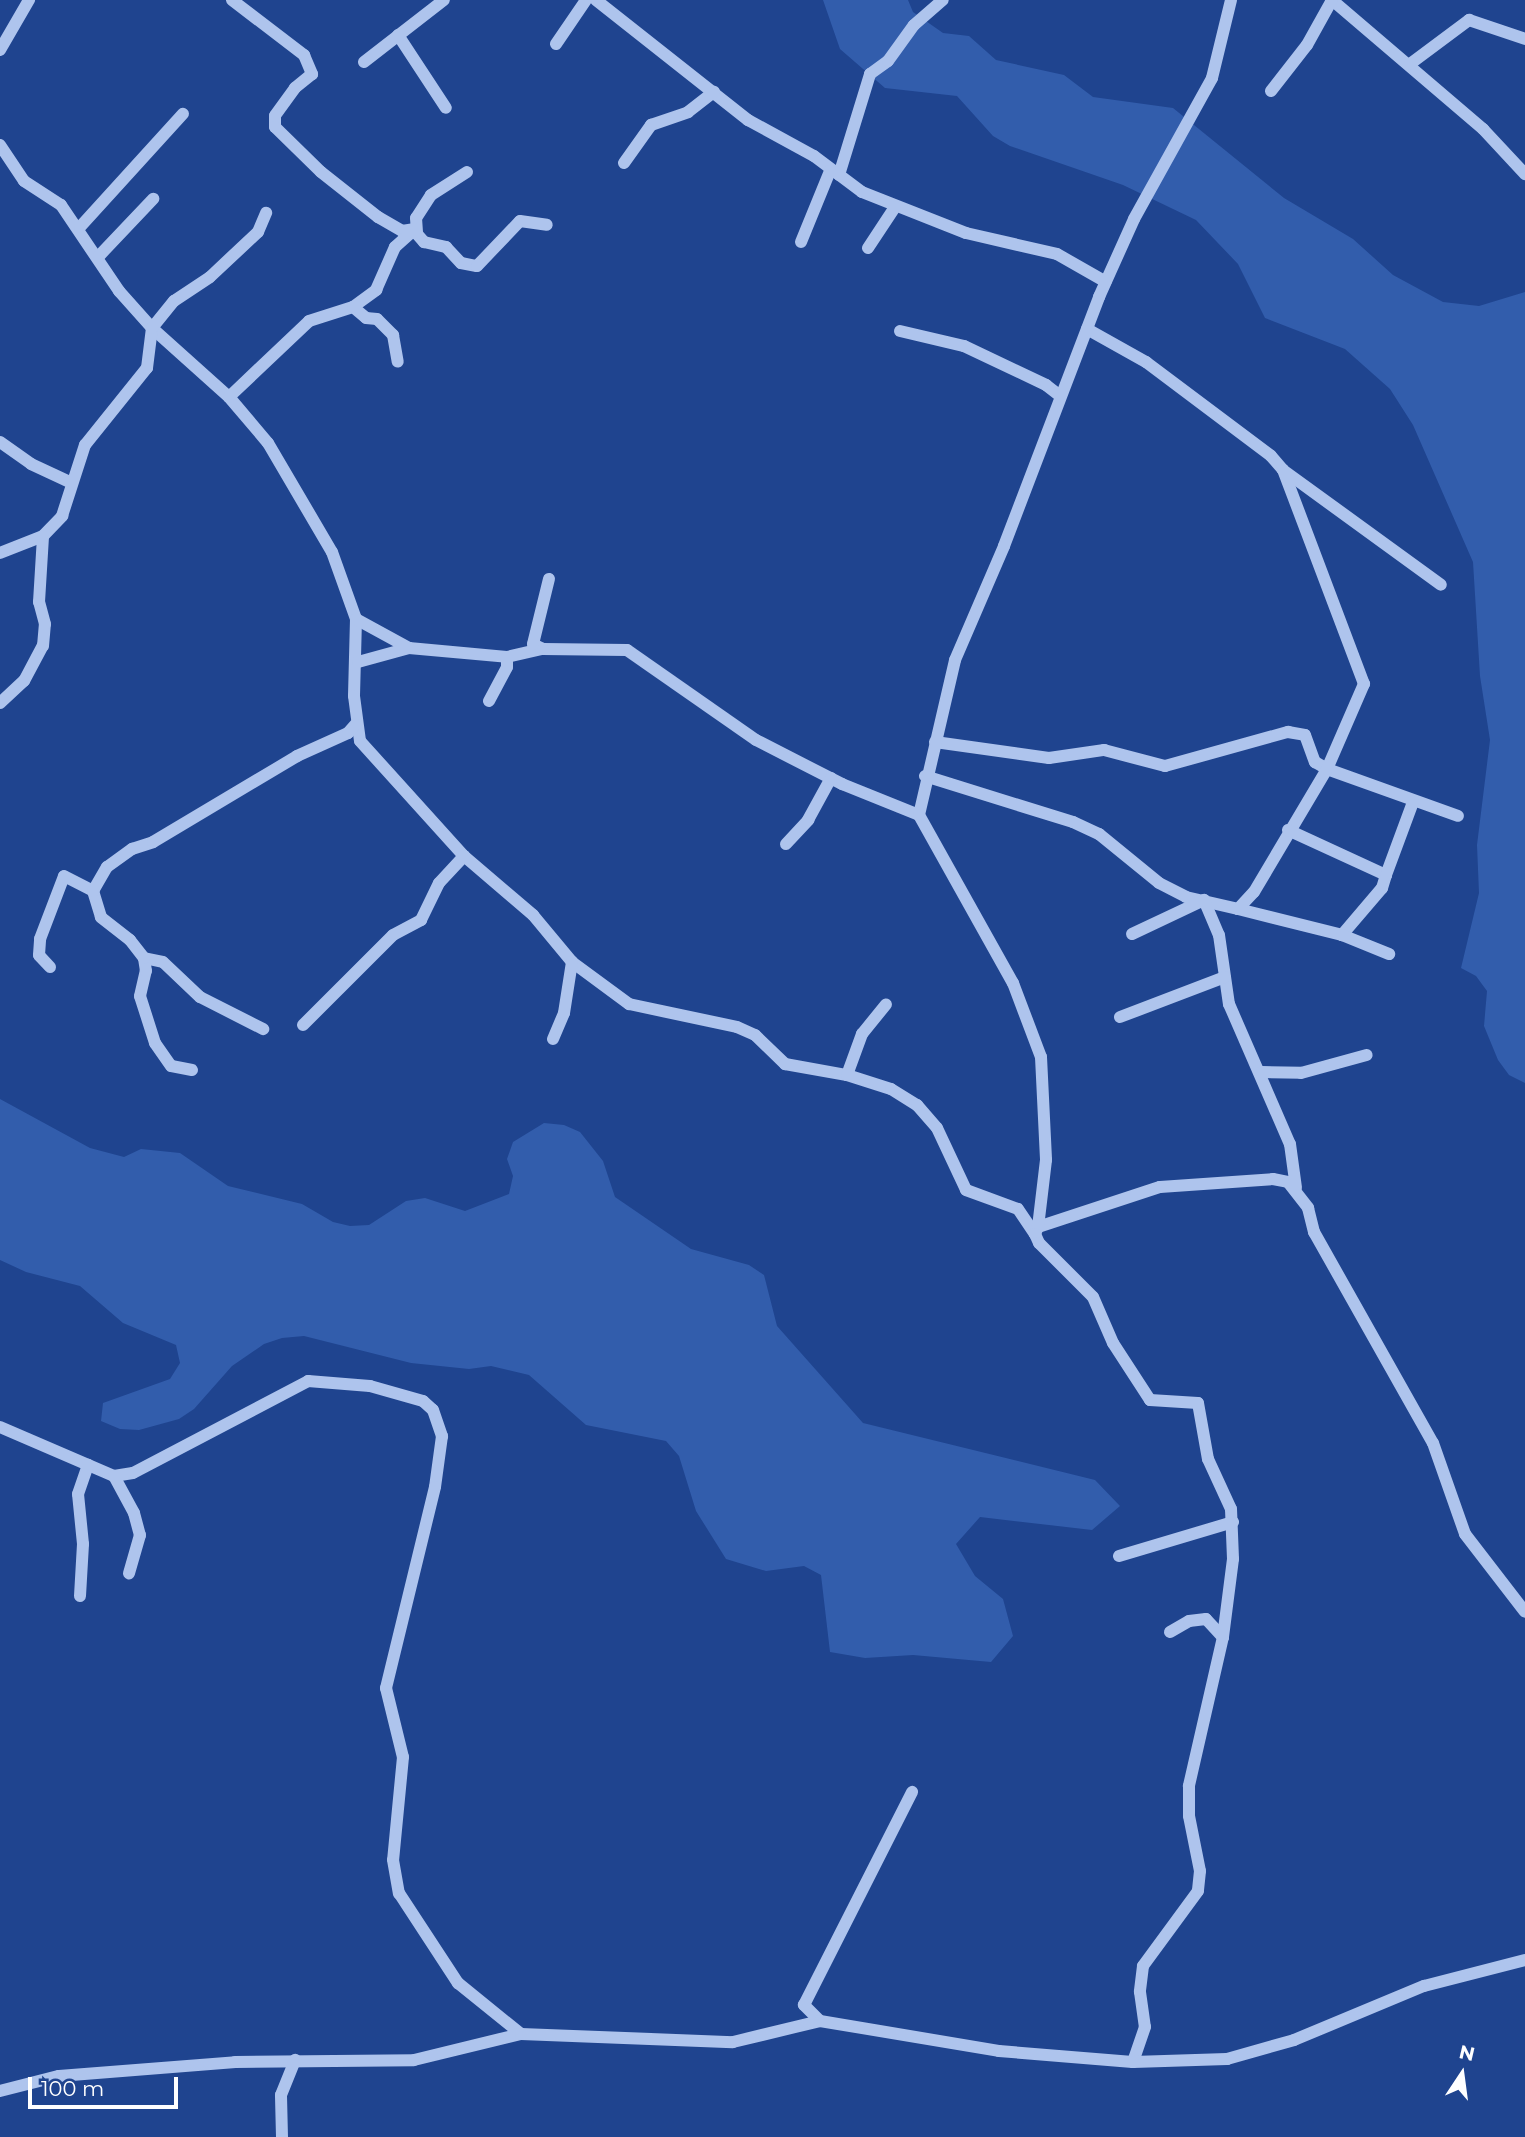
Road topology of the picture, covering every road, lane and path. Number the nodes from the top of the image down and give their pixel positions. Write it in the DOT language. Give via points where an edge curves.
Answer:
graph roads {
  1 [pos="29,0"];
  2 [pos="232,0"];
  3 [pos="444,0"];
  4 [pos="586,0"];
  5 [pos="596,0"];
  6 [pos="943,0"];
  7 [pos="1231,0"];
  8 [pos="1332,0"];
  9 [pos="398,35"];
  10 [pos="1525,38"];
  11 [pos="556,44"];
  12 [pos="0,50"];
  13 [pos="364,62"];
  14 [pos="1410,64"];
  15 [pos="1271,91"];
  16 [pos="714,92"];
  17 [pos="446,108"];
  18 [pos="183,114"];
  19 [pos="0,145"];
  20 [pos="624,163"];
  21 [pos="467,172"];
  22 [pos="834,173"];
  23 [pos="1525,174"];
  24 [pos="153,199"];
  25 [pos="895,207"];
  26 [pos="266,212"];
  27 [pos="547,226"];
  28 [pos="80,227"];
  29 [pos="415,229"];
  30 [pos="800,242"];
  31 [pos="868,248"];
  32 [pos="99,256"];
  33 [pos="1106,282"];
  34 [pos="353,307"];
  35 [pos="152,328"];
  36 [pos="1087,329"];
  37 [pos="900,331"];
  38 [pos="398,362"];
  39 [pos="1060,396"];
  40 [pos="229,397"];
  41 [pos="0,442"];
  42 [pos="1283,470"];
  43 [pos="72,483"];
  44 [pos="43,536"];
  45 [pos="0,553"];
  46 [pos="549,579"];
  47 [pos="1441,585"];
  48 [pos="356,619"];
  49 [pos="410,648"];
  50 [pos="543,649"];
  51 [pos="507,657"];
  52 [pos="358,662"];
  53 [pos="489,701"];
  54 [pos="0,703"];
  55 [pos="355,724"];
  56 [pos="935,742"];
  57 [pos="1327,769"];
  58 [pos="925,776"];
  59 [pos="831,778"];
  60 [pos="1413,802"];
  61 [pos="919,815"];
  62 [pos="1458,816"];
  63 [pos="1288,830"];
  64 [pos="786,844"];
  65 [pos="464,856"];
  66 [pos="1386,875"];
  67 [pos="93,891"];
  68 [pos="1204,900"];
  69 [pos="1238,909"];
  70 [pos="1132,934"];
  71 [pos="1342,935"];
  72 [pos="1388,954"];
  73 [pos="144,958"];
  74 [pos="572,962"];
  75 [pos="50,967"];
  76 [pos="1225,977"];
  77 [pos="886,1004"];
  78 [pos="1120,1017"];
  79 [pos="303,1025"];
  80 [pos="263,1029"];
  81 [pos="553,1039"];
  82 [pos="1367,1055"];
  83 [pos="192,1070"];
  84 [pos="1262,1072"];
  85 [pos="847,1075"];
  86 [pos="1296,1188"];
  87 [pos="1037,1231"];
  88 [pos="0,1427"];
  89 [pos="88,1465"];
  90 [pos="114,1476"];
  91 [pos="1233,1522"];
  92 [pos="1119,1556"];
  93 [pos="129,1573"];
  94 [pos="80,1596"];
  95 [pos="1525,1612"];
  96 [pos="1170,1632"];
  97 [pos="1223,1637"];
  98 [pos="912,1792"];
  99 [pos="1525,1961"];
  100 [pos="820,2021"];
  101 [pos="521,2034"];
  102 [pos="295,2060"];
  103 [pos="1133,2062"];
  104 [pos="0,2091"];
  105 [pos="282,2137"];
  1 -- 12 [label="street"];
  2 -- 29 [label="street" via="304,55 312,74 275,116 275,127 378,218 402,231"];
  3 -- 9 [label="street"];
  4 -- 11 [label="street"];
  5 -- 16 [label="street"];
  6 -- 22 [label="street" via="914,24 888,61 870,74"];
  7 -- 33 [label="street" via="1212,78 1134,219"];
  8 -- 14 [label="street"];
  8 -- 15 [label="street" via="1307,45"];
  9 -- 13 [label="street"];
  9 -- 17 [label="street"];
  10 -- 14 [label="street" via="1469,20"];
  14 -- 23 [label="street"];
  16 -- 20 [label="street" via="688,112 651,125"];
  16 -- 22 [label="street" via="748,120 814,156"];
  18 -- 28 [label="street"];
  19 -- 28 [label="street" via="24,181 54,199"];
  21 -- 29 [label="street" via="430,195 416,218"];
  22 -- 25 [label="street"];
  22 -- 30 [label="street"];
  24 -- 32 [label="street"];
  25 -- 31 [label="street"];
  25 -- 33 [label="street" via="966,233 1057,254"];
  26 -- 35 [label="street" via="258,232 210,277 174,301"];
  27 -- 29 [label="street" via="520,221 483,265 472,266 461,263 446,247 424,242"];
  28 -- 32 [label="street"];
  29 -- 34 [label="street" via="395,247 376,290"];
  32 -- 35 [label="street" via="119,291"];
  33 -- 36 [label="street"];
  34 -- 38 [label="street" via="393,335"];
  34 -- 40 [label="street" via="309,321"];
  35 -- 40 [label="street"];
  35 -- 43 [label="street" via="147,368 140,382 85,445"];
  36 -- 39 [label="street"];
  36 -- 42 [label="street" via="1146,362 1271,456"];
  37 -- 39 [label="street" via="964,346"];
  39 -- 56 [label="street" via="955,660"];
  40 -- 48 [label="street" via="268,443 332,552"];
  41 -- 43 [label="street" via="30,464"];
  42 -- 47 [label="street"];
  42 -- 57 [label="street" via="1364,684"];
  43 -- 44 [label="street" via="62,516"];
  44 -- 45 [label="street"];
  44 -- 54 [label="street" via="39,602 45,624 43,646 24,681"];
  46 -- 50 [label="street" via="533,644"];
  48 -- 49 [label="street"];
  48 -- 52 [label="street"];
  49 -- 51 [label="street"];
  49 -- 52 [label="street"];
  50 -- 51 [label="street"];
  50 -- 59 [label="street" via="627,650 755,740"];
  51 -- 53 [label="street" via="507,667"];
  52 -- 55 [label="street"];
  55 -- 65 [label="street" via="369,754"];
  55 -- 67 [label="street" via="348,733 297,756 153,842 132,849 107,867"];
  56 -- 57 [label="street" via="1049,758 1104,750 1165,766 1288,732 1305,735 1315,762"];
  56 -- 58 [label="street"];
  57 -- 60 [label="street"];
  57 -- 63 [label="street"];
  58 -- 61 [label="street"];
  58 -- 68 [label="street" via="1073,822 1099,834 1159,883"];
  59 -- 61 [label="street"];
  59 -- 64 [label="street" via="808,820"];
  60 -- 62 [label="street"];
  60 -- 66 [label="street"];
  61 -- 87 [label="street" via="1013,983 1041,1057 1046,1160"];
  63 -- 66 [label="street"];
  63 -- 69 [label="street" via="1254,892"];
  65 -- 74 [label="street" via="533,915"];
  65 -- 79 [label="street" via="439,883 421,920 393,935"];
  66 -- 71 [label="street" via="1382,888"];
  67 -- 73 [label="street" via="101,917"];
  67 -- 75 [label="street" via="64,876 40,939 39,956"];
  68 -- 69 [label="street"];
  68 -- 70 [label="street"];
  68 -- 76 [label="street" via="1219,935"];
  69 -- 71 [label="street"];
  71 -- 72 [label="street"];
  73 -- 80 [label="street" via="163,962 200,997"];
  73 -- 83 [label="street" via="140,996 155,1043 171,1066"];
  74 -- 81 [label="street" via="567,1002"];
  74 -- 85 [label="street" via="629,1004 737,1027 755,1035 785,1064"];
  76 -- 78 [label="street"];
  76 -- 84 [label="street" via="1229,1004"];
  77 -- 85 [label="street" via="862,1034"];
  82 -- 84 [label="street" via="1301,1073"];
  84 -- 86 [label="street" via="1290,1144"];
  85 -- 87 [label="street" via="891,1089 917,1105 937,1128 966,1190 1018,1209"];
  86 -- 87 [label="street" via="1273,1179 1160,1188"];
  86 -- 95 [label="street" via="1314,1232 1433,1443 1465,1534"];
  87 -- 91 [label="street" via="1040,1243 1093,1297 1113,1343 1150,1400 1198,1403 1208,1459"];
  88 -- 89 [label="street"];
  89 -- 90 [label="street"];
  89 -- 94 [label="street" via="78,1494 83,1544"];
  90 -- 93 [label="street" via="140,1535"];
  90 -- 101 [label="street" via="133,1473 308,1381 370,1386 423,1401 433,1410 442,1436 435,1487 386,1688 402,1757 393,1860 399,1893 458,1983"];
  91 -- 92 [label="street"];
  91 -- 97 [label="street"];
  96 -- 97 [label="street" via="1189,1621 1206,1619"];
  97 -- 103 [label="street" via="1189,1786 1189,1816 1200,1871 1198,1891 1143,1966 1140,1992 1145,2026"];
  98 -- 100 [label="street" via="804,2006"];
  99 -- 103 [label="street" via="1424,1986 1294,2040 1227,2059"];
  100 -- 101 [label="street" via="733,2042"];
  100 -- 103 [label="street" via="999,2051"];
  101 -- 102 [label="street" via="414,2060"];
  102 -- 104 [label="street" via="59,2076"];
  102 -- 105 [label="street" via="281,2095"];
}
